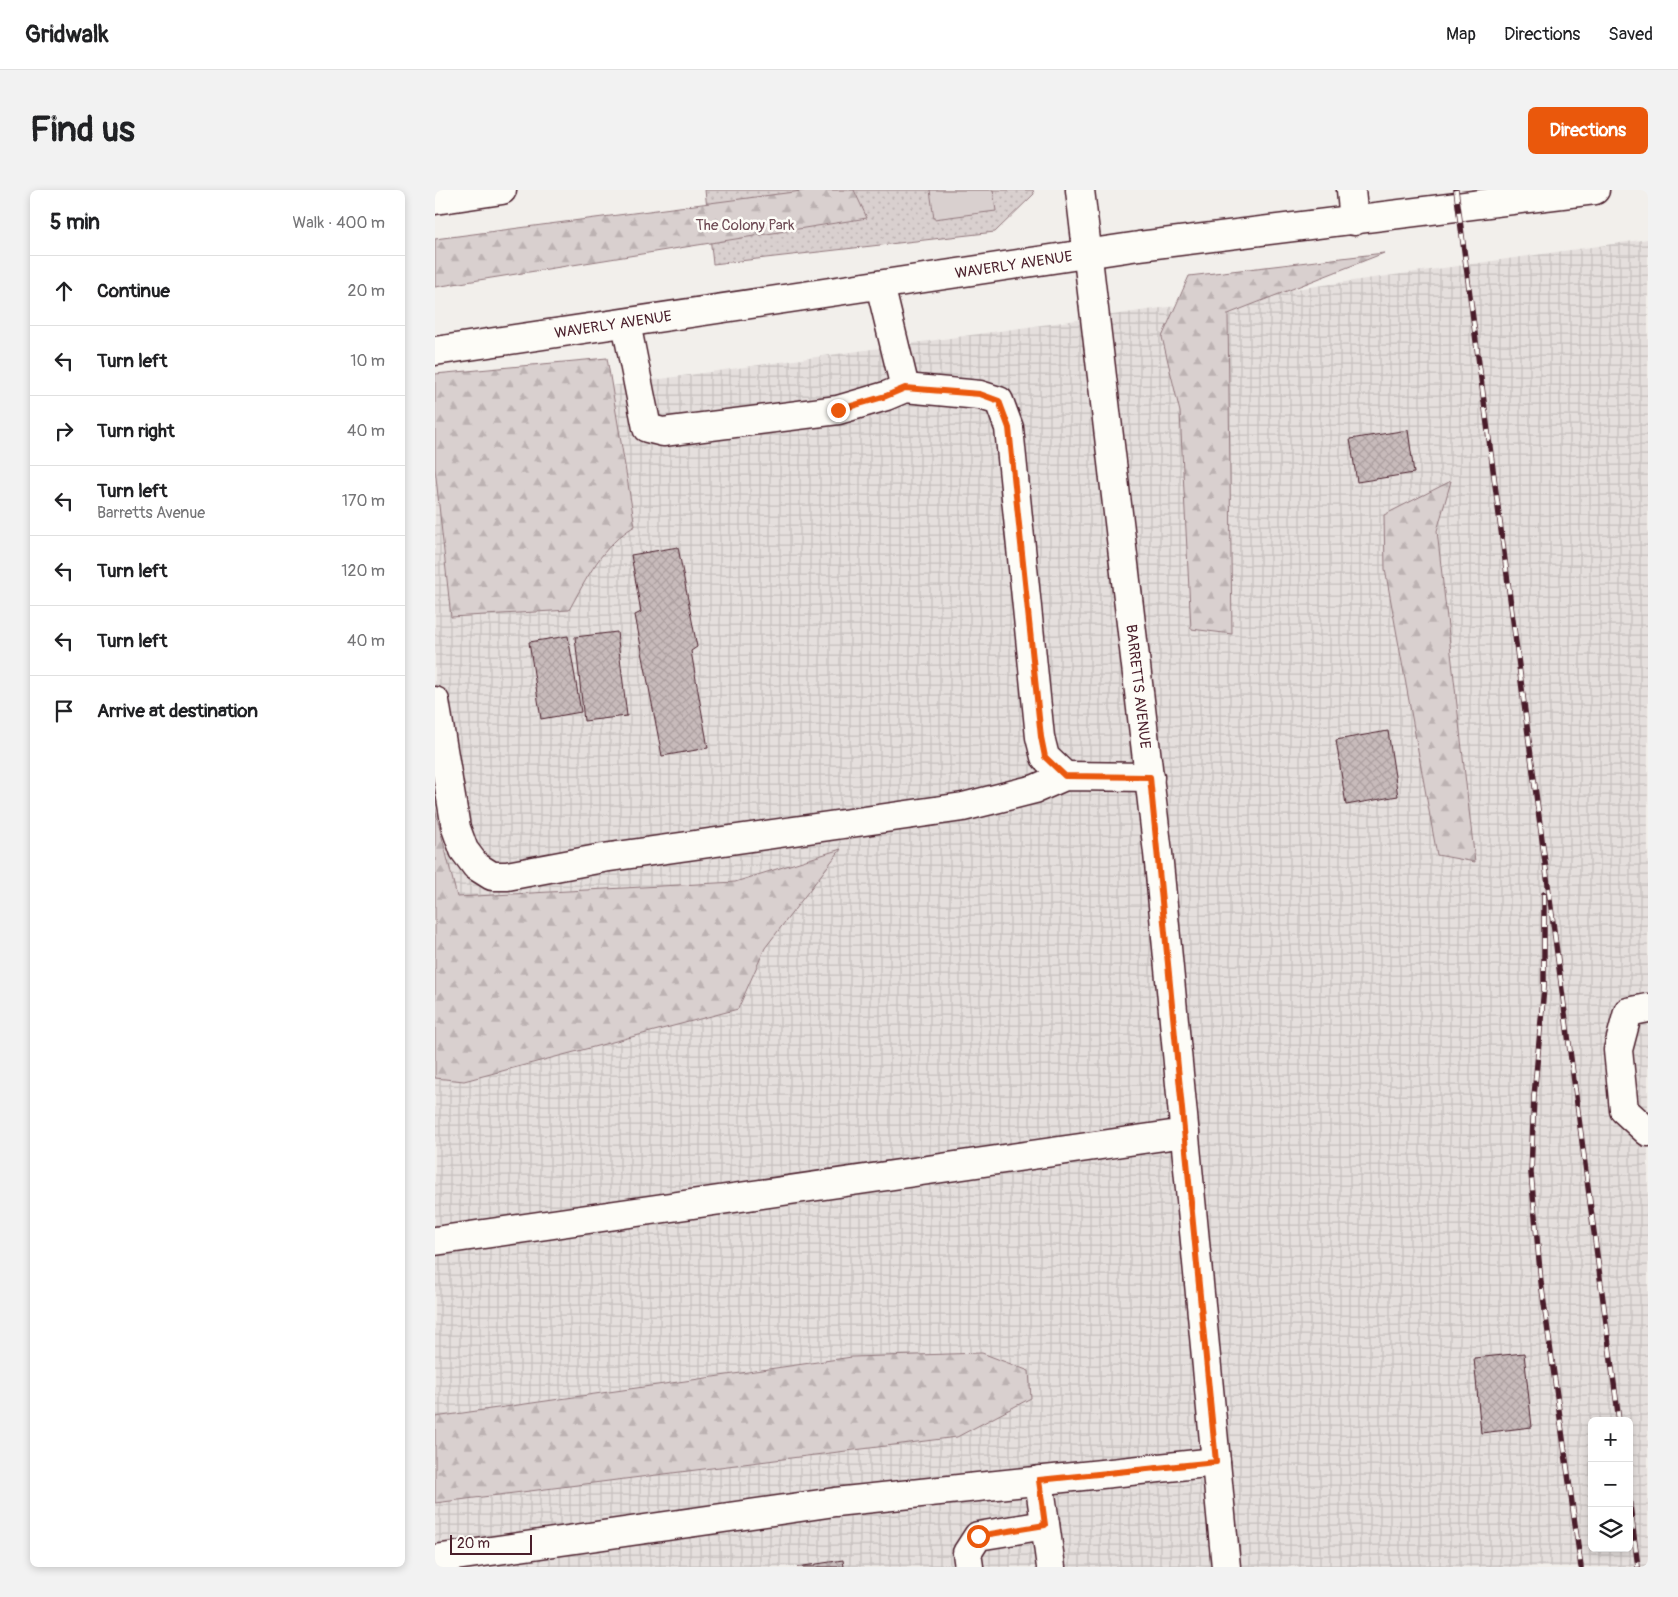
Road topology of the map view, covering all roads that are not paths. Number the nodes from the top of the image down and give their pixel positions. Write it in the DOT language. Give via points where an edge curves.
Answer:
graph roads {
  1 [pos="502,190"];
  2 [pos="1080,190"];
  3 [pos="1351,190"];
  4 [pos="1591,190"];
  5 [pos="1595,190"];
  6 [pos="435,200"];
  7 [pos="1354,221"];
  8 [pos="1089,254"];
  9 [pos="880,286"];
  10 [pos="626,323"];
  11 [pos="435,351"];
  12 [pos="905,388"];
  13 [pos="435,701"];
  14 [pos="1065,776"];
  15 [pos="1150,777"];
  16 [pos="1648,1008"];
  17 [pos="1648,1132"];
  18 [pos="1185,1133"];
  19 [pos="435,1241"];
  20 [pos="1216,1462"];
  21 [pos="1039,1480"];
  22 [pos="1045,1525"];
  23 [pos="435,1559"];
  24 [pos="969,1567"];
  25 [pos="1051,1567"];
  26 [pos="1226,1567"];
  1 -- 6 [label="street"];
  2 -- 8 [label="street, BARRETTS AVENUE"];
  3 -- 7 [label="street"];
  4 -- 5 [label="street, WAVERLY AVENUE"];
  4 -- 7 [label="street, WAVERLY AVENUE"];
  7 -- 8 [label="street, WAVERLY AVENUE"];
  8 -- 9 [label="street, WAVERLY AVENUE"];
  8 -- 15 [label="street, BARRETTS AVENUE"];
  9 -- 10 [label="street, WAVERLY AVENUE"];
  9 -- 12 [label="street"];
  10 -- 11 [label="street, WAVERLY AVENUE"];
  10 -- 12 [label="street" via="647,428 663,432 838,410"];
  12 -- 14 [label="street" via="980,394 999,401 1009,428 1041,737 1045,757"];
  13 -- 14 [label="street" via="456,828 464,850 476,866 492,876 963,807 1035,789"];
  14 -- 15 [label="street"];
  15 -- 18 [label="street, BARRETTS AVENUE"];
  16 -- 17 [label="street" via="1628,1012 1618,1050 1624,1110"];
  18 -- 19 [label="street"];
  18 -- 20 [label="street, BARRETTS AVENUE"];
  20 -- 21 [label="street"];
  20 -- 26 [label="street, BARRETTS AVENUE"];
  21 -- 22 [label="street"];
  21 -- 23 [label="street" via="835,1502"];
  22 -- 24 [label="street" via="978,1536 967,1553"];
  22 -- 25 [label="street"];
}
